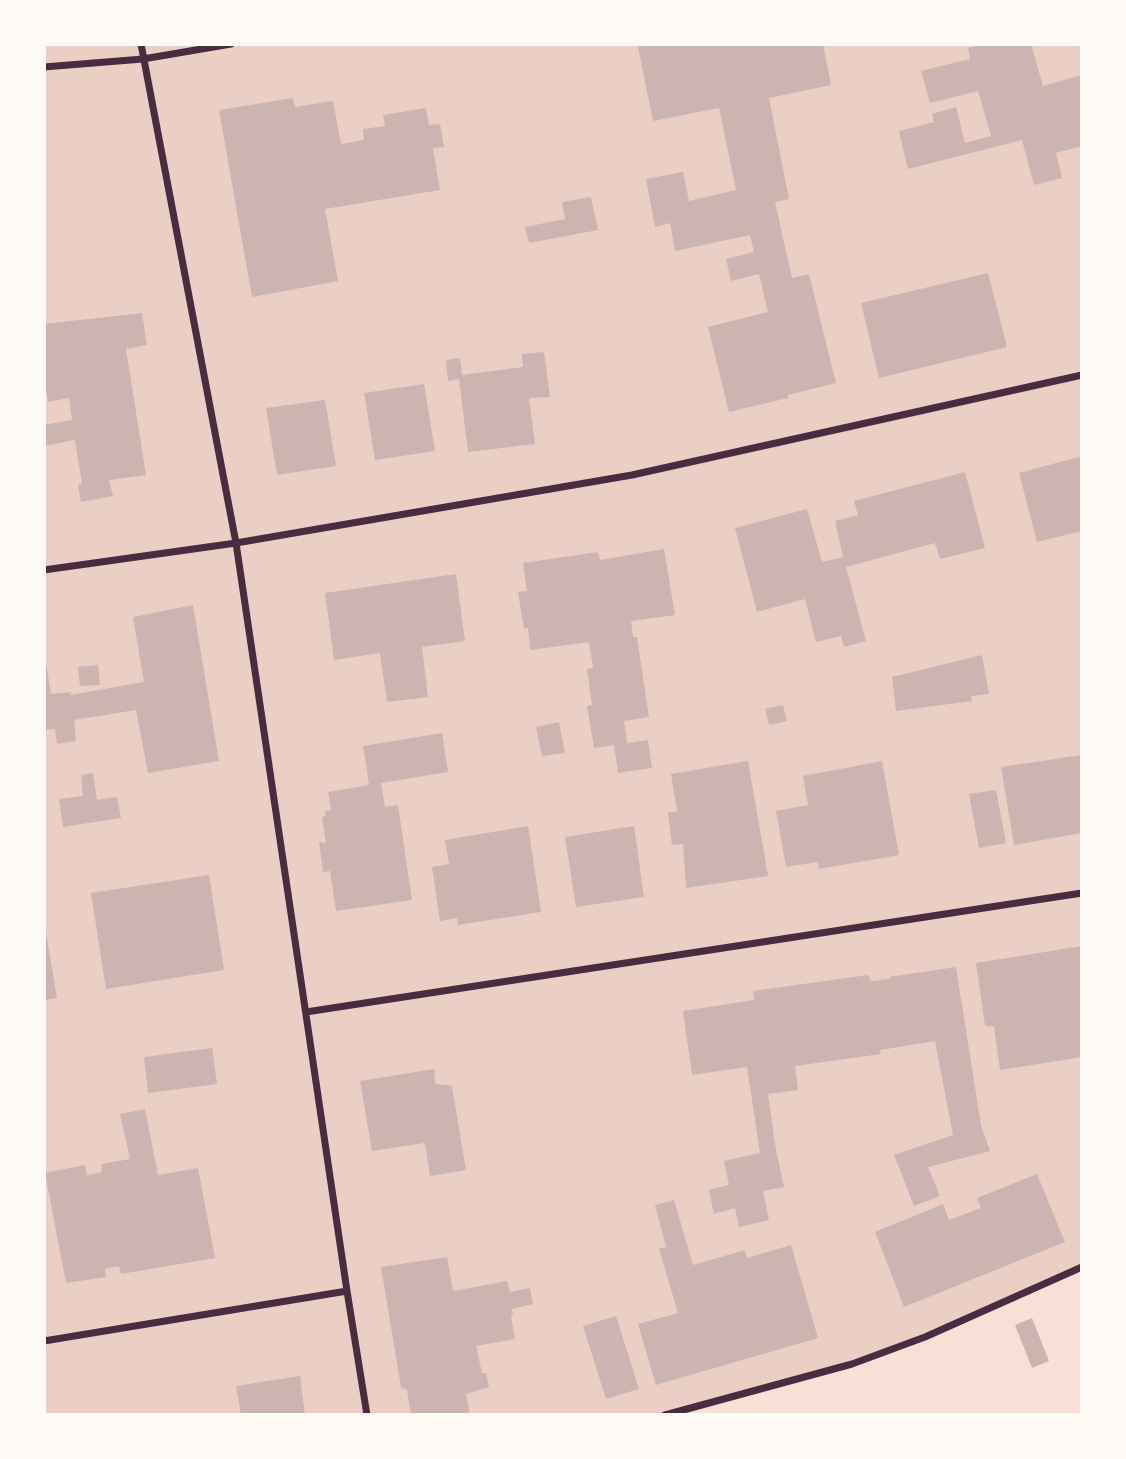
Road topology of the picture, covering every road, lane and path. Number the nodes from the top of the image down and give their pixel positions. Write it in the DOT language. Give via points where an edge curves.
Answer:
graph roads {
  1 [pos="141,44"];
  2 [pos="231,44"];
  3 [pos="143,58"];
  4 [pos="44,67"];
  5 [pos="1082,375"];
  6 [pos="236,543"];
  7 [pos="44,570"];
  8 [pos="1082,893"];
  9 [pos="306,1012"];
  10 [pos="1082,1267"];
  11 [pos="347,1291"];
  12 [pos="44,1341"];
  13 [pos="368,1415"];
  14 [pos="665,1415"];
  1 -- 3 [label="street"];
  2 -- 3 [label="street"];
  3 -- 4 [label="street"];
  3 -- 6 [label="street"];
  5 -- 6 [label="street" via="632,475"];
  6 -- 7 [label="street"];
  6 -- 9 [label="street"];
  8 -- 9 [label="street"];
  9 -- 11 [label="street"];
  10 -- 14 [label="street" via="852,1364"];
  11 -- 12 [label="street"];
  11 -- 13 [label="street"];
}
